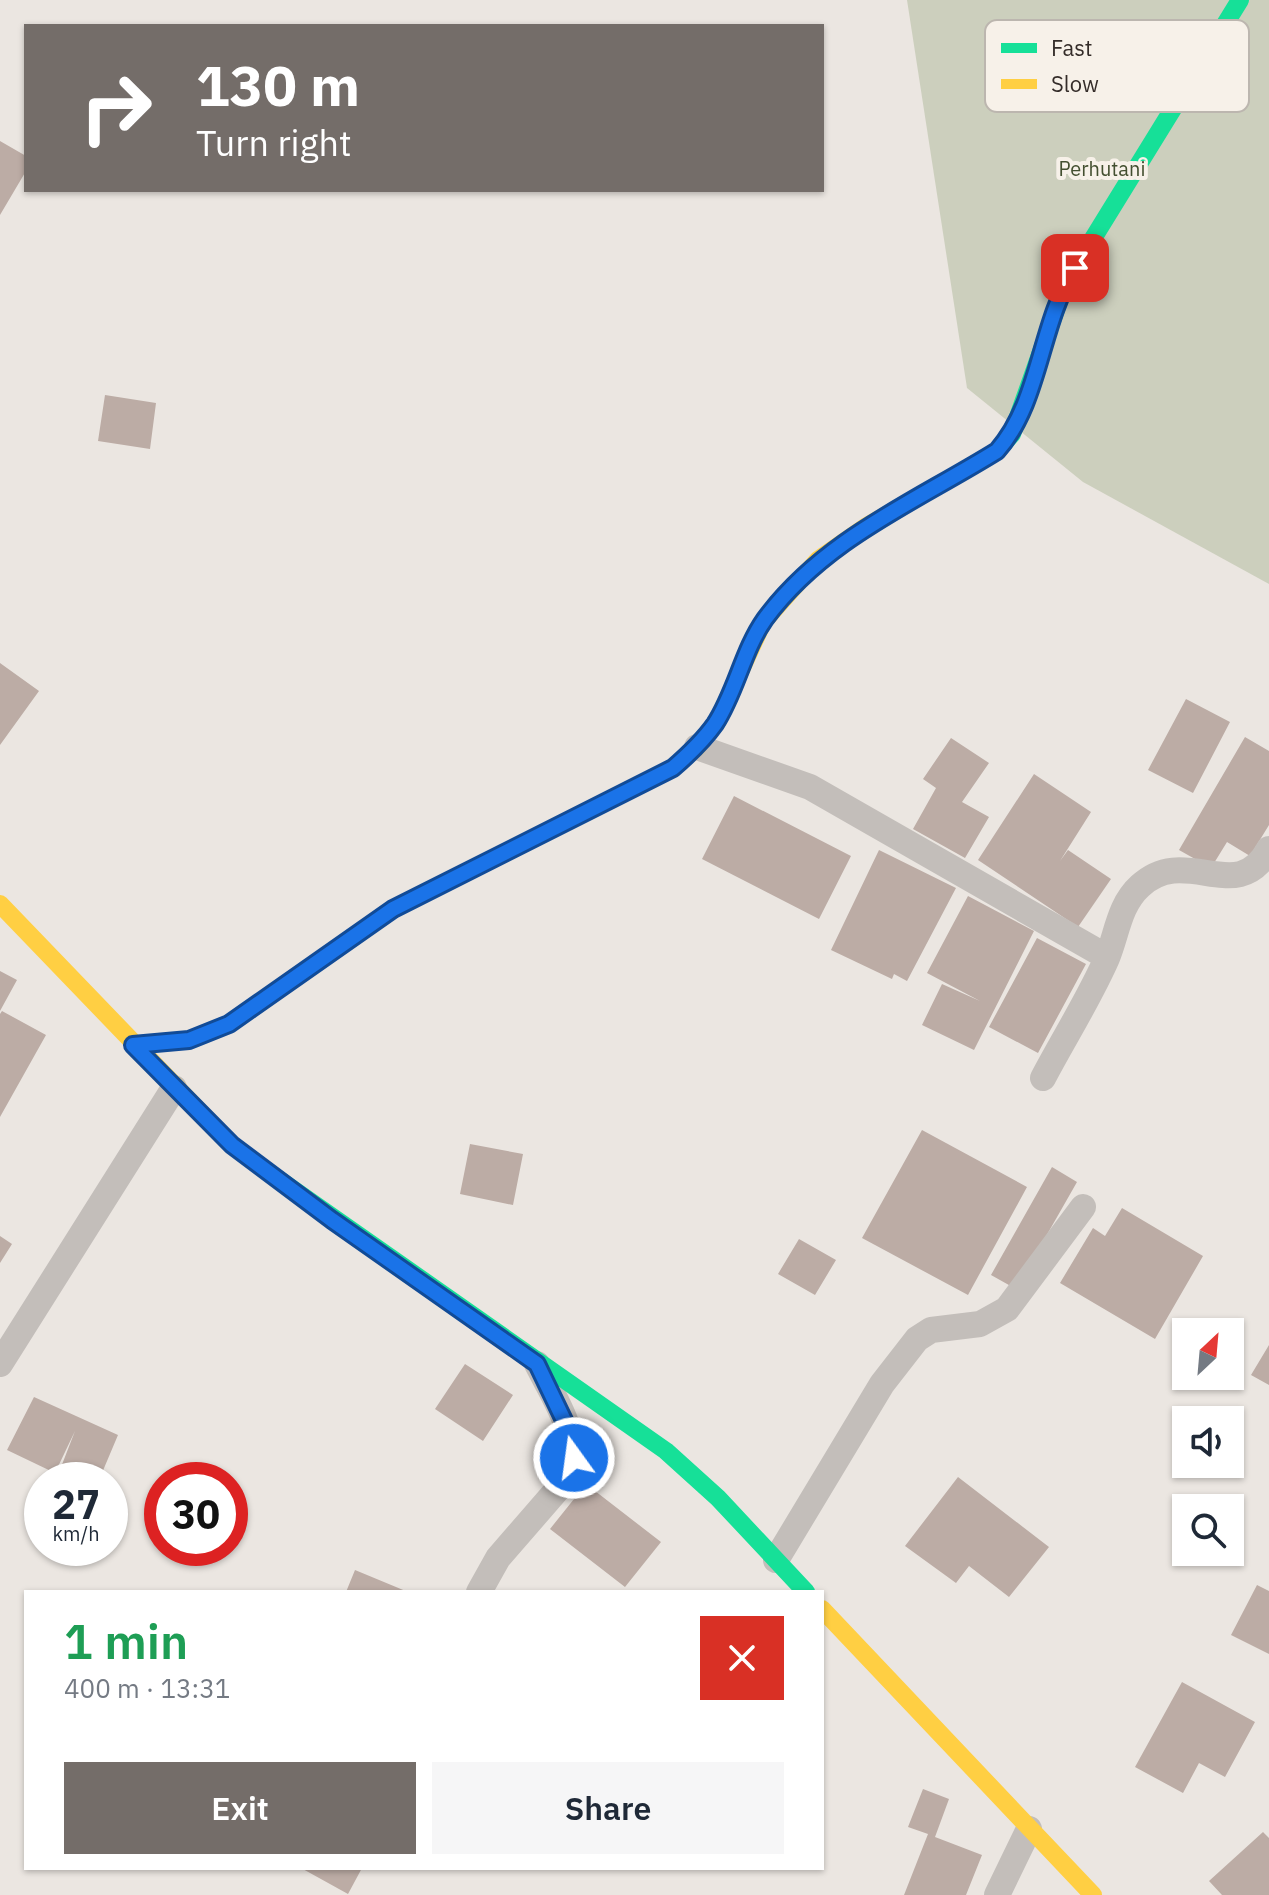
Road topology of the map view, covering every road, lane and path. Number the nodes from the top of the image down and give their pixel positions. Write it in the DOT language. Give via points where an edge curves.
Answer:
graph roads {
  1 [pos="1240,0"];
  2 [pos="1228,20"];
  3 [pos="1171,112"];
  4 [pos="697,747"];
  5 [pos="1269,849"];
  6 [pos="0,904"];
  7 [pos="1107,957"];
  8 [pos="133,1045"];
  9 [pos="1043,1078"];
  10 [pos="174,1088"];
  11 [pos="1083,1207"];
  12 [pos="0,1364"];
  13 [pos="537,1364"];
  14 [pos="776,1560"];
  15 [pos="480,1590"];
  16 [pos="804,1590"];
  17 [pos="824,1611"];
  18 [pos="1029,1829"];
  19 [pos="997,1895"];
  20 [pos="1093,1895"];
  1 -- 2 [label="street"];
  3 -- 4 [label="street" via="1065,284 1012,434 997,451 818,560 763,622 717,722"];
  4 -- 7 [label="street" via="810,787"];
  4 -- 8 [label="street" via="646,784 381,916 229,1024 189,1040"];
  5 -- 7 [label="street" via="1253,872 1235,878 1181,867 1139,886 1123,909"];
  6 -- 8 [label="street"];
  7 -- 9 [label="street"];
  8 -- 10 [label="street"];
  10 -- 12 [label="street"];
  10 -- 13 [label="street" via="232,1145 284,1185"];
  11 -- 14 [label="street" via="1007,1309 980,1324 931,1330 917,1339 882,1384"];
  13 -- 14 [label="street" via="666,1451"];
  13 -- 15 [label="street" via="572,1437 570,1475 498,1558"];
  14 -- 16 [label="street"];
  17 -- 18 [label="street"];
  18 -- 19 [label="street"];
  18 -- 20 [label="street"];
}
